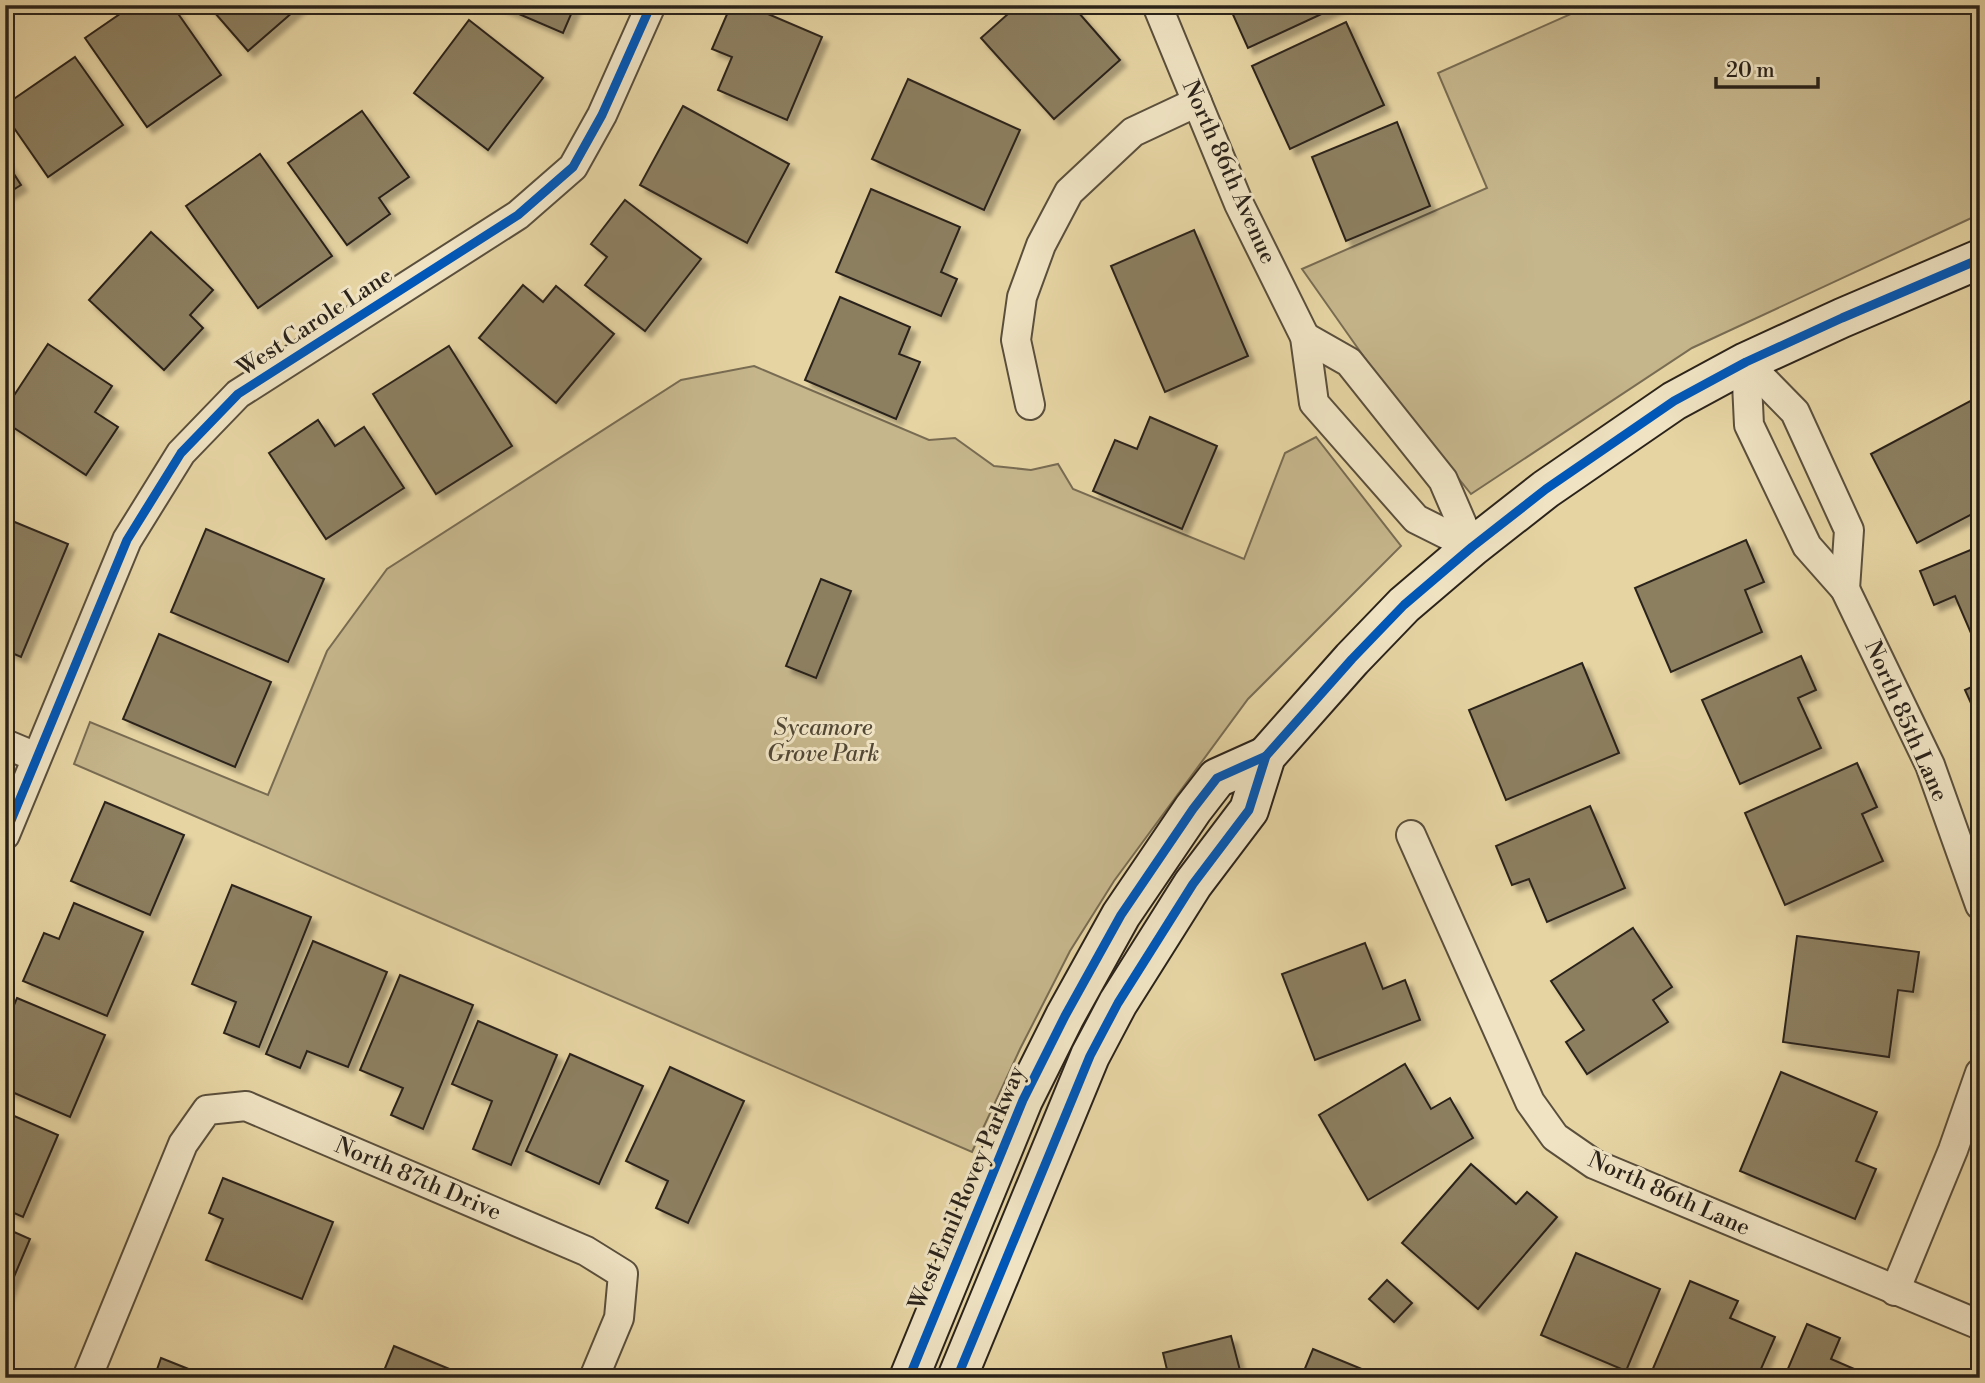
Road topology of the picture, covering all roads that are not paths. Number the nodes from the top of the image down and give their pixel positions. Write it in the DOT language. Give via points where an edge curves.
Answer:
graph roads {
  1 [pos="651,5"];
  2 [pos="1157,5"];
  3 [pos="1197,102"];
  4 [pos="1980,260"];
  5 [pos="1305,337"];
  6 [pos="1746,362"];
  7 [pos="1030,405"];
  8 [pos="1472,547"];
  9 [pos="1845,589"];
  10 [pos="5,744"];
  11 [pos="1266,756"];
  12 [pos="37,757"];
  13 [pos="5,835"];
  14 [pos="1411,835"];
  15 [pos="1978,899"];
  16 [pos="1980,1073"];
  17 [pos="1895,1291"];
  18 [pos="1980,1325"];
  19 [pos="87,1378"];
  20 [pos="594,1378"];
  21 [pos="909,1378"];
  22 [pos="957,1378"];
  1 -- 12 [label="street, West Carole Lane" via="602,116 573,167 519,215 238,394 181,453 127,540"];
  2 -- 3 [label="street, North 86th Avenue"];
  3 -- 5 [label="street, North 86th Avenue" via="1239,204"];
  3 -- 7 [label="street" via="1133,132 1069,192 1041,245 1022,297 1016,340"];
  4 -- 6 [label="street, West Emil Rovey Parkway"];
  5 -- 8 [label="street" via="1349,362 1384,405 1443,480"];
  5 -- 8 [label="street, North 86th Avenue" via="1314,403 1416,519"];
  6 -- 8 [label="street, West Emil Rovey Parkway" via="1674,401 1600,450"];
  6 -- 9 [label="street, North 85th Lane" via="1749,425 1807,546"];
  6 -- 9 [label="street, North 85th Lane" via="1795,412 1849,530"];
  8 -- 11 [label="street, West Emil Rovey Parkway" via="1404,605"];
  9 -- 15 [label="street, North 85th Lane" via="1930,765"];
  10 -- 12 [label="street"];
  11 -- 21 [label="street, West Emil Rovey Parkway" via="1217,778 1121,915 1023,1100"];
  11 -- 22 [label="street, West Emil Rovey Parkway" via="1249,810 1193,884 1090,1056"];
  12 -- 13 [label="street, West Carole Lane"];
  14 -- 17 [label="street, North 86th Lane" via="1530,1102 1555,1137 1594,1164"];
  16 -- 17 [label="street"];
  17 -- 18 [label="street, North 86th Lane"];
  19 -- 20 [label="street, North 87th Drive" via="183,1144 207,1110 246,1106 586,1251 623,1274 620,1318"];
}
